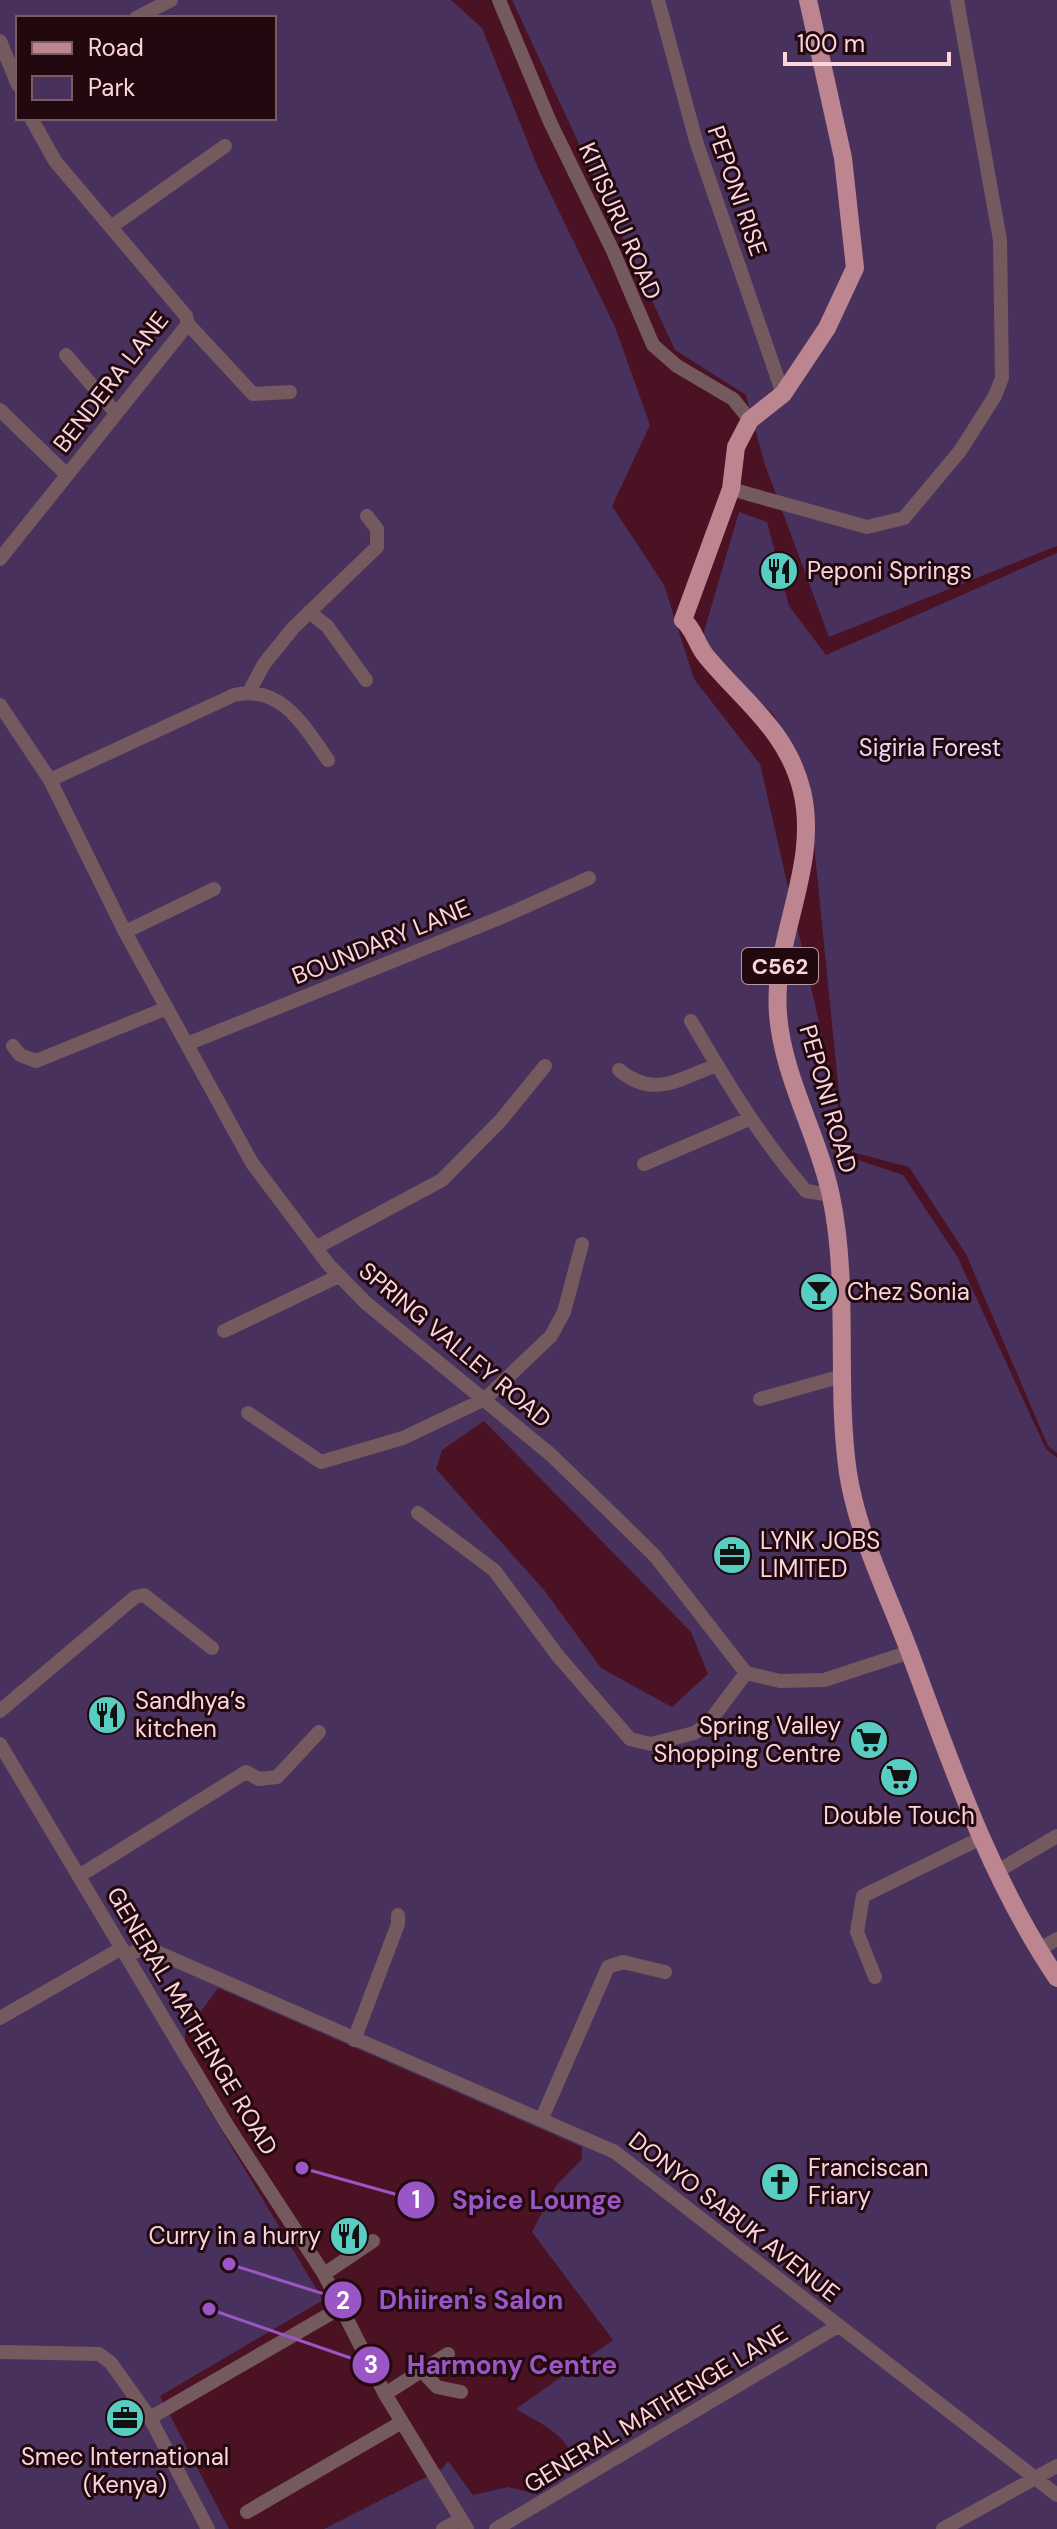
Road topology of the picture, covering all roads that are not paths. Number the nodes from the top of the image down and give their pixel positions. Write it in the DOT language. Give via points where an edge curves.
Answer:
graph roads {
  1 [pos="171,0"];
  2 [pos="499,0"];
  3 [pos="658,0"];
  4 [pos="808,0"];
  5 [pos="957,0"];
  6 [pos="140,16"];
  7 [pos="0,41"];
  8 [pos="16,79"];
  9 [pos="32,120"];
  10 [pos="225,146"];
  11 [pos="111,227"];
  12 [pos="188,324"];
  13 [pos="66,355"];
  14 [pos="290,392"];
  15 [pos="783,394"];
  16 [pos="0,410"];
  17 [pos="116,413"];
  18 [pos="750,420"];
  19 [pos="67,475"];
  20 [pos="731,489"];
  21 [pos="367,516"];
  22 [pos="0,559"];
  23 [pos="309,612"];
  24 [pos="366,680"];
  25 [pos="249,692"];
  26 [pos="0,705"];
  27 [pos="328,760"];
  28 [pos="50,780"];
  29 [pos="589,878"];
  30 [pos="214,889"];
  31 [pos="125,932"];
  32 [pos="167,1008"];
  33 [pos="691,1021"];
  34 [pos="187,1044"];
  35 [pos="13,1046"];
  36 [pos="717,1065"];
  37 [pos="545,1066"];
  38 [pos="619,1070"];
  39 [pos="749,1119"];
  40 [pos="644,1164"];
  41 [pos="831,1195"];
  42 [pos="582,1244"];
  43 [pos="317,1247"];
  44 [pos="339,1276"];
  45 [pos="224,1331"];
  46 [pos="842,1376"];
  47 [pos="485,1399"];
  48 [pos="760,1399"];
  49 [pos="248,1413"];
  50 [pos="418,1513"];
  51 [pos="212,1648"];
  52 [pos="910,1652"];
  53 [pos="746,1673"];
  54 [pos="0,1711"];
  55 [pos="319,1732"];
  56 [pos="0,1744"];
  57 [pos="1057,1836"];
  58 [pos="979,1839"];
  59 [pos="996,1872"];
  60 [pos="79,1876"];
  61 [pos="398,1915"];
  62 [pos="1057,1939"];
  63 [pos="1038,1950"];
  64 [pos="125,1952"];
  65 [pos="665,1972"];
  66 [pos="875,1977"];
  67 [pos="1057,1978"];
  68 [pos="0,2018"];
  69 [pos="354,2040"];
  70 [pos="542,2118"];
  71 [pos="373,2241"];
  72 [pos="324,2274"];
  73 [pos="342,2307"];
  74 [pos="838,2326"];
  75 [pos="0,2352"];
  76 [pos="448,2354"];
  77 [pos="421,2370"];
  78 [pos="461,2392"];
  79 [pos="385,2394"];
  80 [pos="150,2418"];
  81 [pos="402,2422"];
  82 [pos="1057,2466"];
  83 [pos="1036,2478"];
  84 [pos="1057,2495"];
  85 [pos="247,2512"];
  86 [pos="465,2526"];
  87 [pos="208,2529"];
  88 [pos="443,2529"];
  89 [pos="496,2529"];
  90 [pos="943,2529"];
  1 -- 6 [label="street"];
  2 -- 18 [label="street, KITISURU ROAD" via="653,345 733,399"];
  3 -- 15 [label="street, PEPONI RISE" via="696,141"];
  4 -- 15 [label="main road, PEPONI ROAD / C562" via="843,158 855,268 827,328"];
  5 -- 20 [label="street" via="1000,240 999,386 960,451 904,518 867,527"];
  7 -- 8 [label="street"];
  9 -- 11 [label="street, BENDERA LANE" via="55,161"];
  10 -- 11 [label="street"];
  11 -- 12 [label="street, BENDERA LANE"];
  12 -- 14 [label="street" via="253,394"];
  12 -- 17 [label="street, BENDERA LANE"];
  13 -- 17 [label="street"];
  15 -- 18 [label="main road, PEPONI ROAD / C562"];
  16 -- 19 [label="street"];
  17 -- 19 [label="street, BENDERA LANE"];
  18 -- 20 [label="main road, PEPONI ROAD / C562" via="733,453"];
  19 -- 22 [label="street, BENDERA LANE"];
  20 -- 41 [label="main road, PEPONI ROAD / C562" via="683,620 715,667 773,727 801,790 807,854 780,966 778,1014 789,1070"];
  21 -- 23 [label="street" via="377,529 377,547"];
  23 -- 24 [label="street" via="327,626"];
  23 -- 25 [label="street" via="264,664"];
  25 -- 27 [label="street" via="275,700 298,716"];
  25 -- 28 [label="street"];
  26 -- 28 [label="street, SPRING VALLEY ROAD"];
  28 -- 31 [label="street, SPRING VALLEY ROAD"];
  29 -- 34 [label="street, BOUNDARY LANE"];
  30 -- 31 [label="street"];
  31 -- 32 [label="street, SPRING VALLEY ROAD"];
  32 -- 34 [label="street, SPRING VALLEY ROAD"];
  32 -- 35 [label="street" via="36,1061"];
  33 -- 36 [label="street"];
  34 -- 43 [label="street, SPRING VALLEY ROAD" via="252,1163"];
  36 -- 38 [label="street" via="653,1088 636,1084"];
  36 -- 39 [label="street"];
  37 -- 43 [label="street" via="442,1180"];
  39 -- 40 [label="street"];
  39 -- 41 [label="street" via="806,1191"];
  41 -- 46 [label="main road, PEPONI ROAD / C562" via="839,1256"];
  42 -- 47 [label="street" via="564,1312 551,1336"];
  43 -- 44 [label="street, SPRING VALLEY ROAD"];
  44 -- 45 [label="street"];
  44 -- 47 [label="street, SPRING VALLEY ROAD"];
  46 -- 48 [label="street"];
  46 -- 52 [label="main road, PEPONI ROAD / C562" via="853,1500"];
  47 -- 49 [label="street" via="403,1438 321,1462"];
  47 -- 53 [label="street, SPRING VALLEY ROAD" via="655,1556"];
  50 -- 53 [label="street" via="494,1570 558,1656 630,1739 651,1744 694,1733 707,1725"];
  51 -- 54 [label="street" via="139,1596"];
  52 -- 53 [label="street" via="824,1680 780,1681"];
  52 -- 58 [label="main road, PEPONI ROAD / C562"];
  55 -- 60 [label="street" via="277,1777 259,1779 246,1772"];
  56 -- 60 [label="street, GENERAL MATHENGE ROAD"];
  57 -- 59 [label="street"];
  58 -- 59 [label="main road, PEPONI ROAD / C562"];
  58 -- 66 [label="street" via="863,1896 857,1932"];
  59 -- 63 [label="main road, PEPONI ROAD / C562"];
  60 -- 64 [label="street, GENERAL MATHENGE ROAD"];
  61 -- 69 [label="street"];
  62 -- 63 [label="street"];
  63 -- 67 [label="main road, PEPONI ROAD / C562"];
  64 -- 68 [label="street"];
  64 -- 69 [label="street, DONYO SABUK AVENUE" via="152,1950"];
  64 -- 72 [label="street, GENERAL MATHENGE ROAD" via="227,2125"];
  65 -- 70 [label="street" via="623,1962 608,1967"];
  69 -- 70 [label="street, DONYO SABUK AVENUE"];
  70 -- 74 [label="street, DONYO SABUK AVENUE" via="615,2152"];
  71 -- 72 [label="street"];
  72 -- 73 [label="street, GENERAL MATHENGE ROAD"];
  73 -- 79 [label="street, GENERAL MATHENGE ROAD"];
  73 -- 80 [label="street"];
  74 -- 83 [label="street, DONYO SABUK AVENUE"];
  74 -- 89 [label="street, GENERAL MATHENGE LANE"];
  75 -- 80 [label="street" via="99,2354"];
  76 -- 77 [label="street"];
  77 -- 78 [label="street" via="437,2387"];
  77 -- 79 [label="street"];
  79 -- 81 [label="street, GENERAL MATHENGE ROAD"];
  80 -- 87 [label="street"];
  81 -- 85 [label="street"];
  81 -- 86 [label="street, GENERAL MATHENGE ROAD"];
  82 -- 83 [label="street"];
  83 -- 84 [label="street, DONYO SABUK AVENUE"];
  83 -- 90 [label="street"];
  86 -- 88 [label="street"];
}
